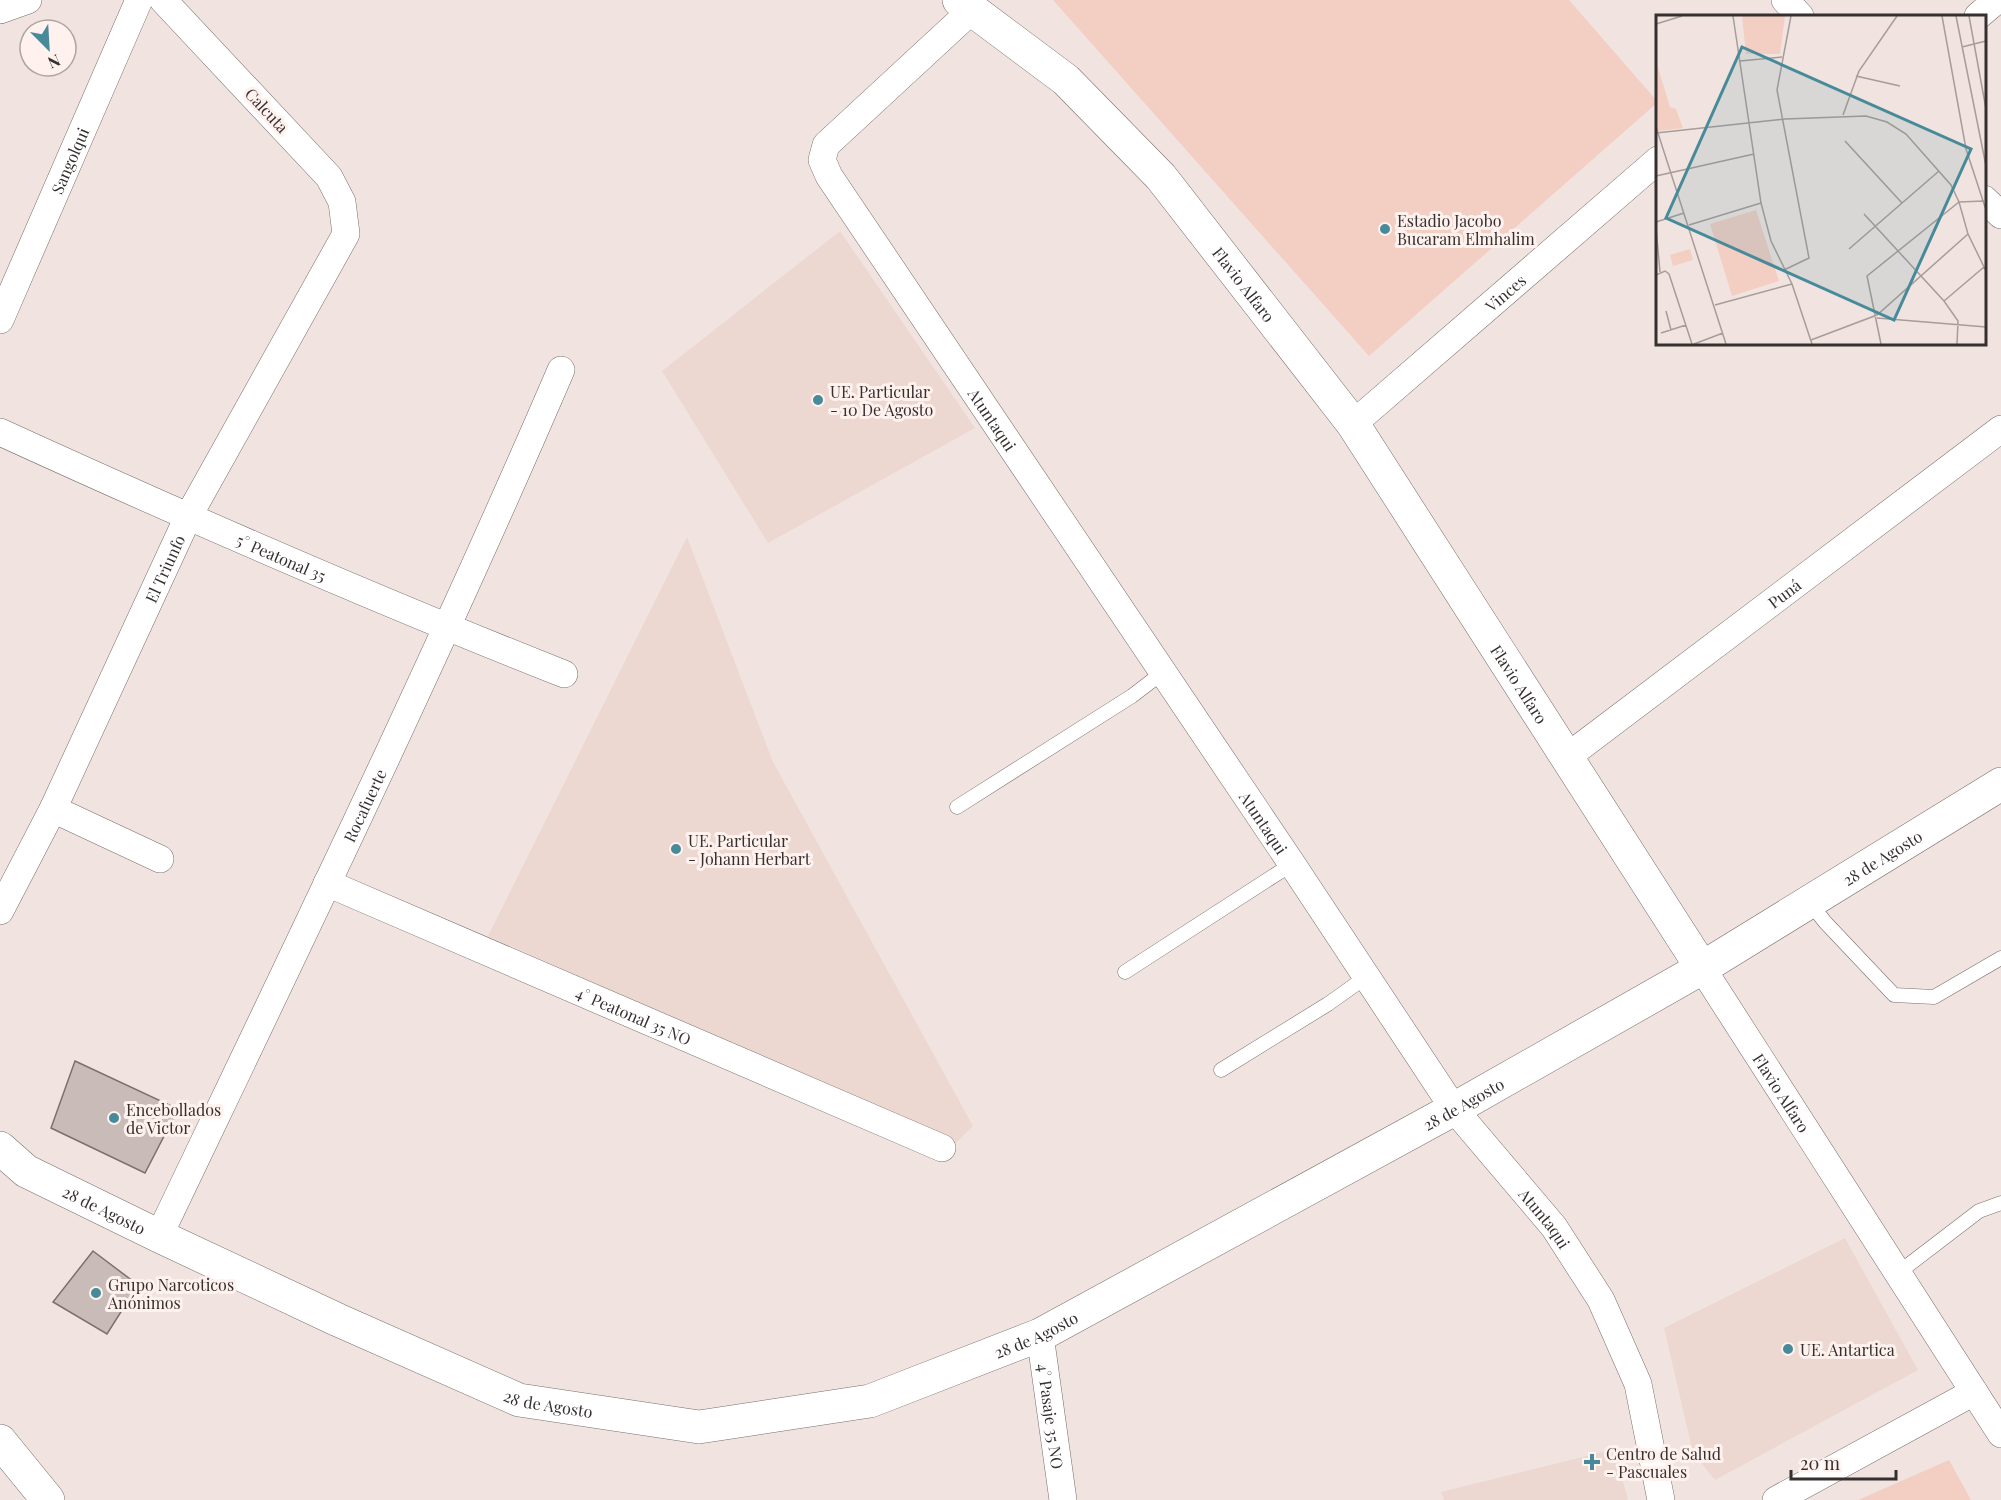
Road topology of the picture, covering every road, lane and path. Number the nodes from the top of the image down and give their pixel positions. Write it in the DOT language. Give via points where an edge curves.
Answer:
graph roads {
  1 [pos="28,0"];
  2 [pos="139,0"];
  3 [pos="163,0"];
  4 [pos="1785,0"];
  5 [pos="1997,0"];
  6 [pos="966,5"];
  7 [pos="0,10"];
  8 [pos="1799,15"];
  9 [pos="1979,15"];
  10 [pos="1656,162"];
  11 [pos="1986,201"];
  12 [pos="2001,215"];
  13 [pos="345,234"];
  14 [pos="0,320"];
  15 [pos="561,370"];
  16 [pos="1353,423"];
  17 [pos="2001,429"];
  18 [pos="0,432"];
  19 [pos="188,517"];
  20 [pos="446,628"];
  21 [pos="1162,673"];
  22 [pos="564,674"];
  23 [pos="1567,757"];
  24 [pos="2001,784"];
  25 [pos="957,807"];
  26 [pos="53,809"];
  27 [pos="160,859"];
  28 [pos="1292,864"];
  29 [pos="327,883"];
  30 [pos="1809,902"];
  31 [pos="0,911"];
  32 [pos="2001,958"];
  33 [pos="1702,968"];
  34 [pos="1125,972"];
  35 [pos="1366,977"];
  36 [pos="1221,1070"];
  37 [pos="1454,1109"];
  38 [pos="0,1148"];
  39 [pos="942,1148"];
  40 [pos="2001,1203"];
  41 [pos="159,1236"];
  42 [pos="1898,1274"];
  43 [pos="1040,1335"];
  44 [pos="1974,1392"];
  45 [pos="2001,1434"];
  46 [pos="0,1441"];
  47 [pos="48,1500"];
  48 [pos="1063,1500"];
  49 [pos="1661,1500"];
  50 [pos="1776,1500"];
  1 -- 7 [label="street"];
  2 -- 14 [label="street, Sangolqui"];
  3 -- 13 [label="street, Calcuta" via="329,177 342,202"];
  4 -- 8 [label="street"];
  5 -- 9 [label="street"];
  6 -- 16 [label="main road, Flavio Alfaro" via="1066,80 1161,177"];
  6 -- 21 [label="street, Atuntaqui" via="826,145 822,160 829,176"];
  10 -- 16 [label="street, Vinces"];
  11 -- 12 [label="street"];
  13 -- 19 [label="street, El Triunfo"];
  15 -- 20 [label="street, Rocafuerte"];
  16 -- 23 [label="main road, Flavio Alfaro"];
  17 -- 23 [label="street, Puná"];
  18 -- 19 [label="street, 5° Peatonal 35"];
  19 -- 20 [label="street, 5° Peatonal 35"];
  19 -- 26 [label="street, El Triunfo"];
  20 -- 22 [label="street, 5° Peatonal 35"];
  20 -- 29 [label="street, Rocafuerte"];
  21 -- 25 [label="lane"];
  21 -- 28 [label="street, Atuntaqui"];
  23 -- 33 [label="main road, Flavio Alfaro"];
  24 -- 30 [label="main road, 28 de Agosto"];
  26 -- 27 [label="street"];
  26 -- 31 [label="street, El Triunfo"];
  28 -- 34 [label="lane"];
  28 -- 35 [label="street, Atuntaqui"];
  29 -- 39 [label="street, 4° Peatonal 35 NO"];
  29 -- 41 [label="street, Rocafuerte"];
  30 -- 32 [label="lane" via="1894,995 1934,997"];
  30 -- 33 [label="main road, 28 de Agosto"];
  33 -- 37 [label="main road, 28 de Agosto"];
  33 -- 42 [label="street, Flavio Alfaro"];
  35 -- 36 [label="lane"];
  35 -- 37 [label="street, Atuntaqui"];
  37 -- 43 [label="main road, 28 de Agosto"];
  37 -- 49 [label="street, Atuntaqui" via="1554,1227 1601,1300 1638,1384"];
  38 -- 41 [label="main road, 28 de Agosto" via="26,1171"];
  40 -- 42 [label="lane" via="1979,1210"];
  41 -- 43 [label="main road, 28 de Agosto" via="519,1400 699,1427 870,1401"];
  42 -- 44 [label="street, Flavio Alfaro"];
  43 -- 48 [label="street, 4° Pasaje 35 NO"];
  44 -- 45 [label="street, Flavio Alfaro"];
  44 -- 50 [label="street"];
  46 -- 47 [label="main road"];
}
